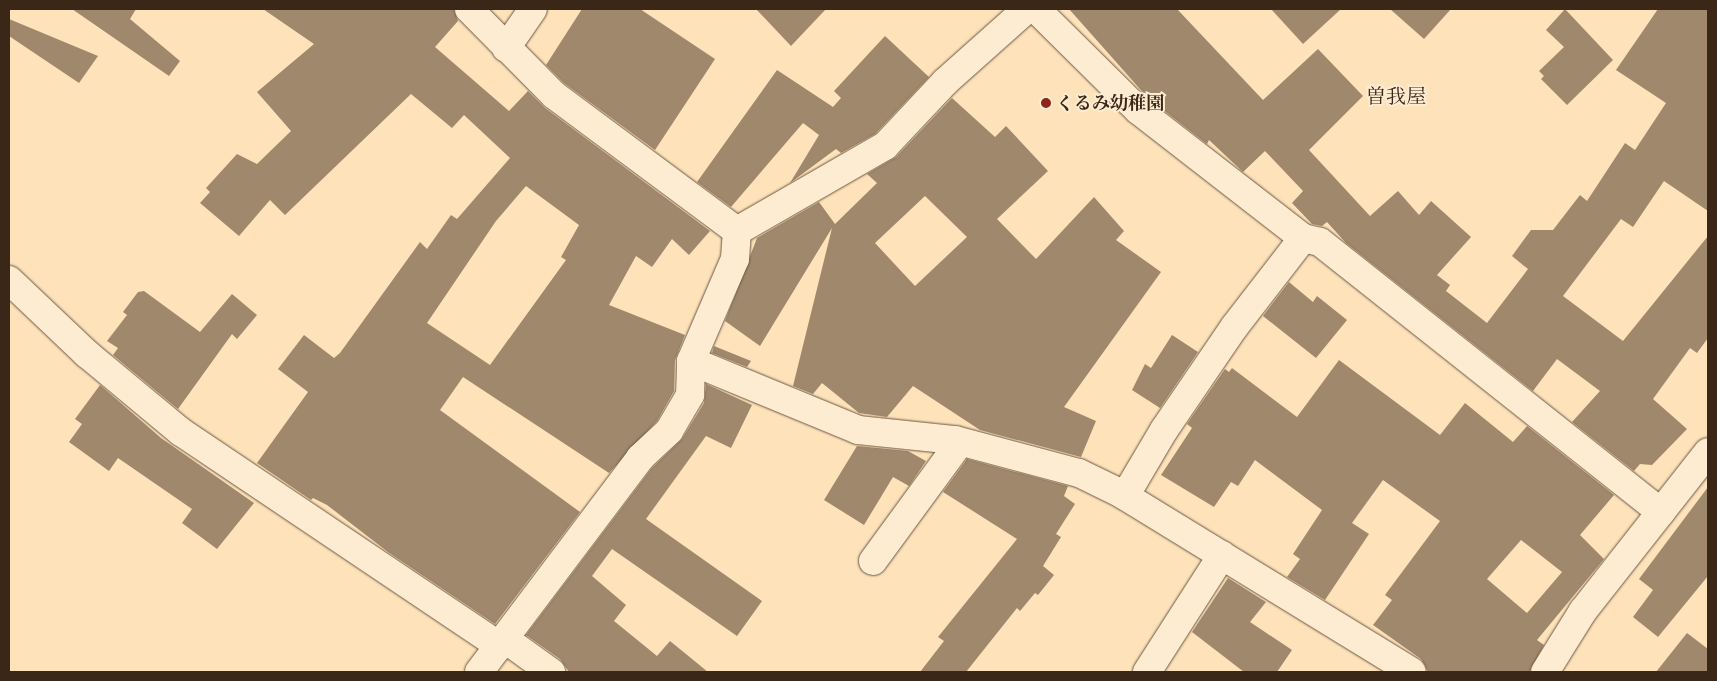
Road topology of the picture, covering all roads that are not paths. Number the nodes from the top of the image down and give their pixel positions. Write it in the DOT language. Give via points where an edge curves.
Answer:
graph roads {
  1 [pos="469,9"];
  2 [pos="533,9"];
  3 [pos="1027,9"];
  4 [pos="1036,9"];
  5 [pos="996,18"];
  6 [pos="506,48"];
  7 [pos="737,231"];
  8 [pos="1303,238"];
  9 [pos="9,280"];
  10 [pos="691,361"];
  11 [pos="960,442"];
  12 [pos="1708,452"];
  13 [pos="1125,496"];
  14 [pos="1661,512"];
  15 [pos="1222,555"];
  16 [pos="872,561"];
  17 [pos="503,642"];
  18 [pos="479,672"];
  19 [pos="551,672"];
  20 [pos="1147,672"];
  21 [pos="1412,672"];
  22 [pos="1545,672"];
  1 -- 6 [label="street"];
  2 -- 6 [label="street"];
  3 -- 5 [label="street"];
  4 -- 8 [label="street" via="1138,110"];
  5 -- 7 [label="street" via="885,146"];
  6 -- 7 [label="street" via="554,94"];
  7 -- 10 [label="street" via="735,259"];
  8 -- 13 [label="street" via="1235,326 1164,430"];
  8 -- 14 [label="street" via="1320,242"];
  9 -- 17 [label="street" via="87,354 181,432"];
  10 -- 11 [label="street" via="858,430"];
  10 -- 17 [label="street" via="690,395 669,431 640,458"];
  11 -- 13 [label="street" via="1079,473"];
  11 -- 16 [label="street"];
  12 -- 14 [label="street"];
  13 -- 15 [label="street"];
  14 -- 22 [label="street" via="1583,612"];
  15 -- 20 [label="street"];
  15 -- 21 [label="street"];
  17 -- 18 [label="street"];
  17 -- 19 [label="street"];
}
